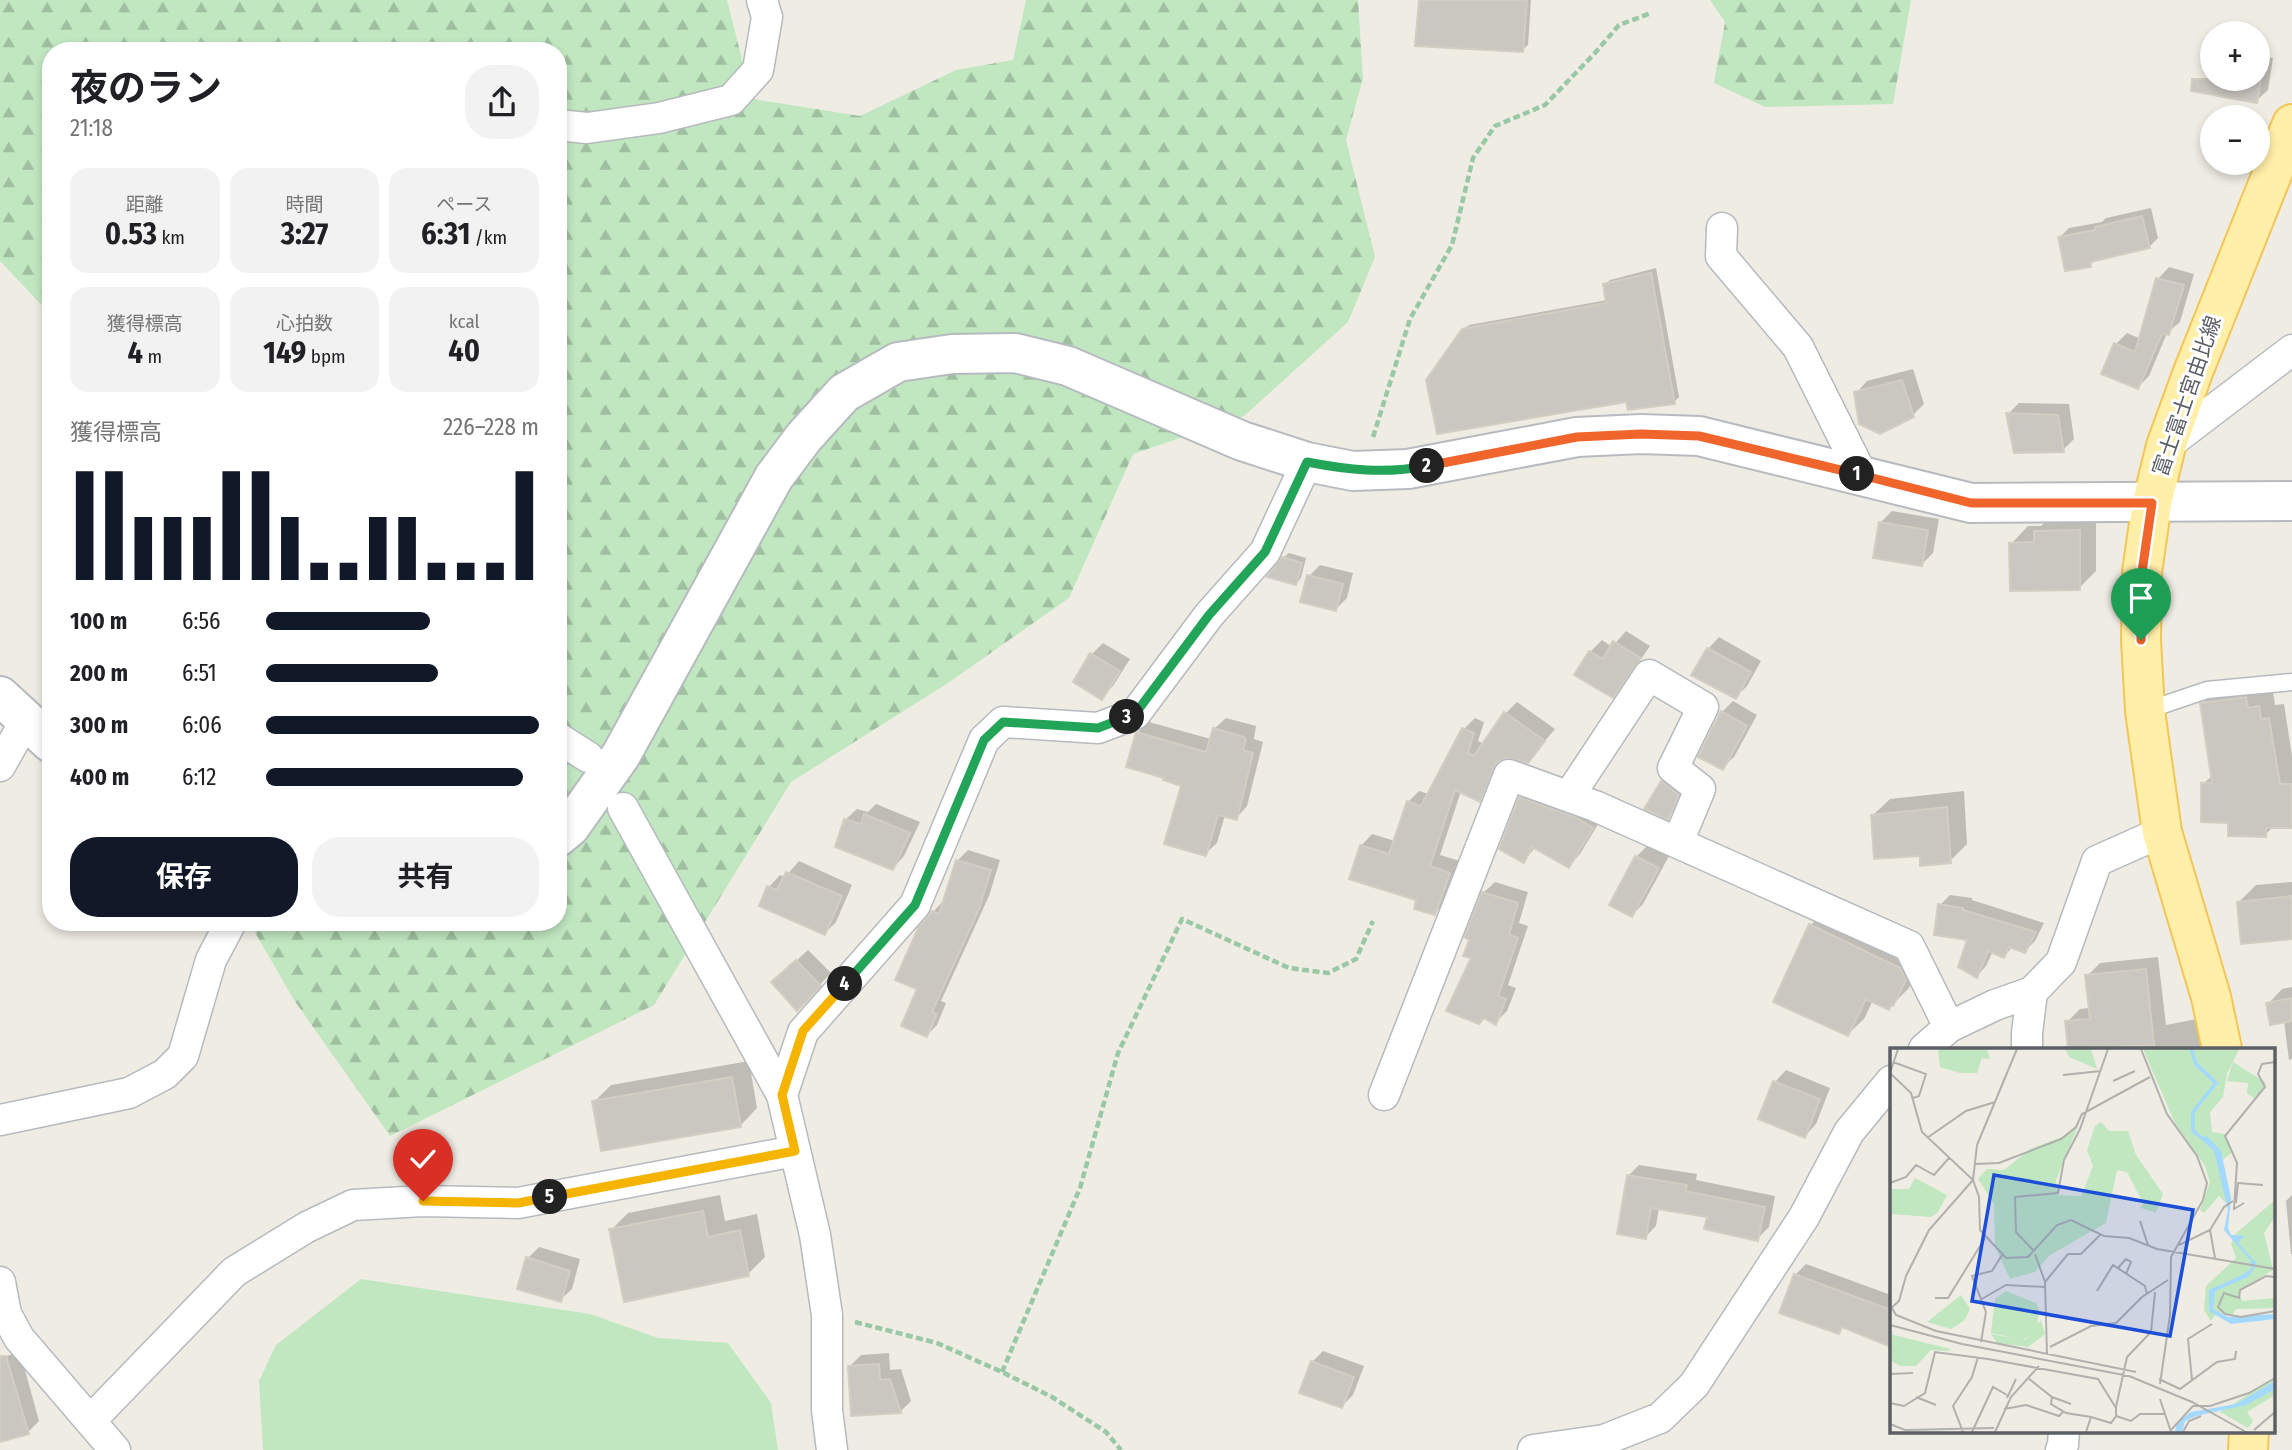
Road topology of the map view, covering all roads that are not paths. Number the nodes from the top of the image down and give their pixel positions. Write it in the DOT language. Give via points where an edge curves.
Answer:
graph roads {
  1 [pos="762,0"];
  2 [pos="2292,124"];
  3 [pos="567,126"];
  4 [pos="1722,228"];
  5 [pos="2292,350"];
  6 [pos="2166,446"];
  7 [pos="1307,462"];
  8 [pos="1862,475"];
  9 [pos="2292,501"];
  10 [pos="2152,503"];
  11 [pos="2292,682"];
  12 [pos="2145,711"];
  13 [pos="26,720"];
  14 [pos="567,744"];
  15 [pos="588,757"];
  16 [pos="0,766"];
  17 [pos="1569,796"];
  18 [pos="623,808"];
  19 [pos="567,830"];
  20 [pos="2162,832"];
  21 [pos="1678,842"];
  22 [pos="226,931"];
  23 [pos="2032,992"];
  24 [pos="1949,1027"];
  25 [pos="1925,1048"];
  26 [pos="2027,1048"];
  27 [pos="2222,1048"];
  28 [pos="1890,1082"];
  29 [pos="782,1095"];
  30 [pos="1384,1095"];
  31 [pos="0,1120"];
  32 [pos="795,1151"];
  33 [pos="0,1282"];
  34 [pos="90,1421"];
  35 [pos="2064,1432"];
  36 [pos="2249,1432"];
  37 [pos="115,1450"];
  38 [pos="832,1450"];
  39 [pos="1533,1450"];
  40 [pos="2061,1450"];
  41 [pos="2248,1450"];
  1 -- 3 [label="street" via="767,17 758,69 731,100 659,118 586,128"];
  2 -- 6 [label="main road, 富士富士宮由比線"];
  4 -- 8 [label="street" via="1721,256 1798,347"];
  5 -- 6 [label="street"];
  6 -- 10 [label="main road, 富士富士宮由比線"];
  7 -- 8 [label="street" via="1353,471 1408,469 1577,437 1641,434 1699,436"];
  7 -- 19 [label="street" via="1242,441 1068,366 1015,353 952,354 898,362 844,393 774,477 621,755"];
  7 -- 29 [label="street" via="1265,552 1209,615 1135,714 1098,728 1003,722 984,740 915,905 803,1031"];
  8 -- 10 [label="street" via="1971,503"];
  9 -- 10 [label="street"];
  10 -- 12 [label="main road, 富士富士宮由比線" via="2142,572"];
  11 -- 12 [label="lane" via="2207,690"];
  12 -- 20 [label="main road, 富士富士宮由比線"];
  13 -- 16 [label="street"];
  14 -- 15 [label="street"];
  17 -- 21 [label="street"];
  17 -- 21 [label="street" via="1649,676 1703,707 1673,768 1700,789"];
  17 -- 30 [label="street" via="1509,775"];
  18 -- 29 [label="street"];
  20 -- 23 [label="street" via="2097,860 2061,962"];
  20 -- 27 [label="main road, 富士富士宮由比線"];
  21 -- 24 [label="street" via="1909,946"];
  22 -- 31 [label="street" via="211,960 183,1056 165,1074 129,1093"];
  23 -- 24 [label="street"];
  23 -- 26 [label="street"];
  24 -- 25 [label="street"];
  28 -- 39 [label="street" via="1849,1132 1804,1217 1694,1385 1660,1418 1604,1440"];
  29 -- 32 [label="street"];
  32 -- 34 [label="street" via="518,1203 353,1205 234,1272"];
  32 -- 38 [label="street" via="815,1235 827,1315 827,1410"];
  33 -- 34 [label="street" via="6,1314 19,1338"];
  34 -- 37 [label="street"];
  35 -- 40 [label="street"];
  36 -- 41 [label="main road"];
}
